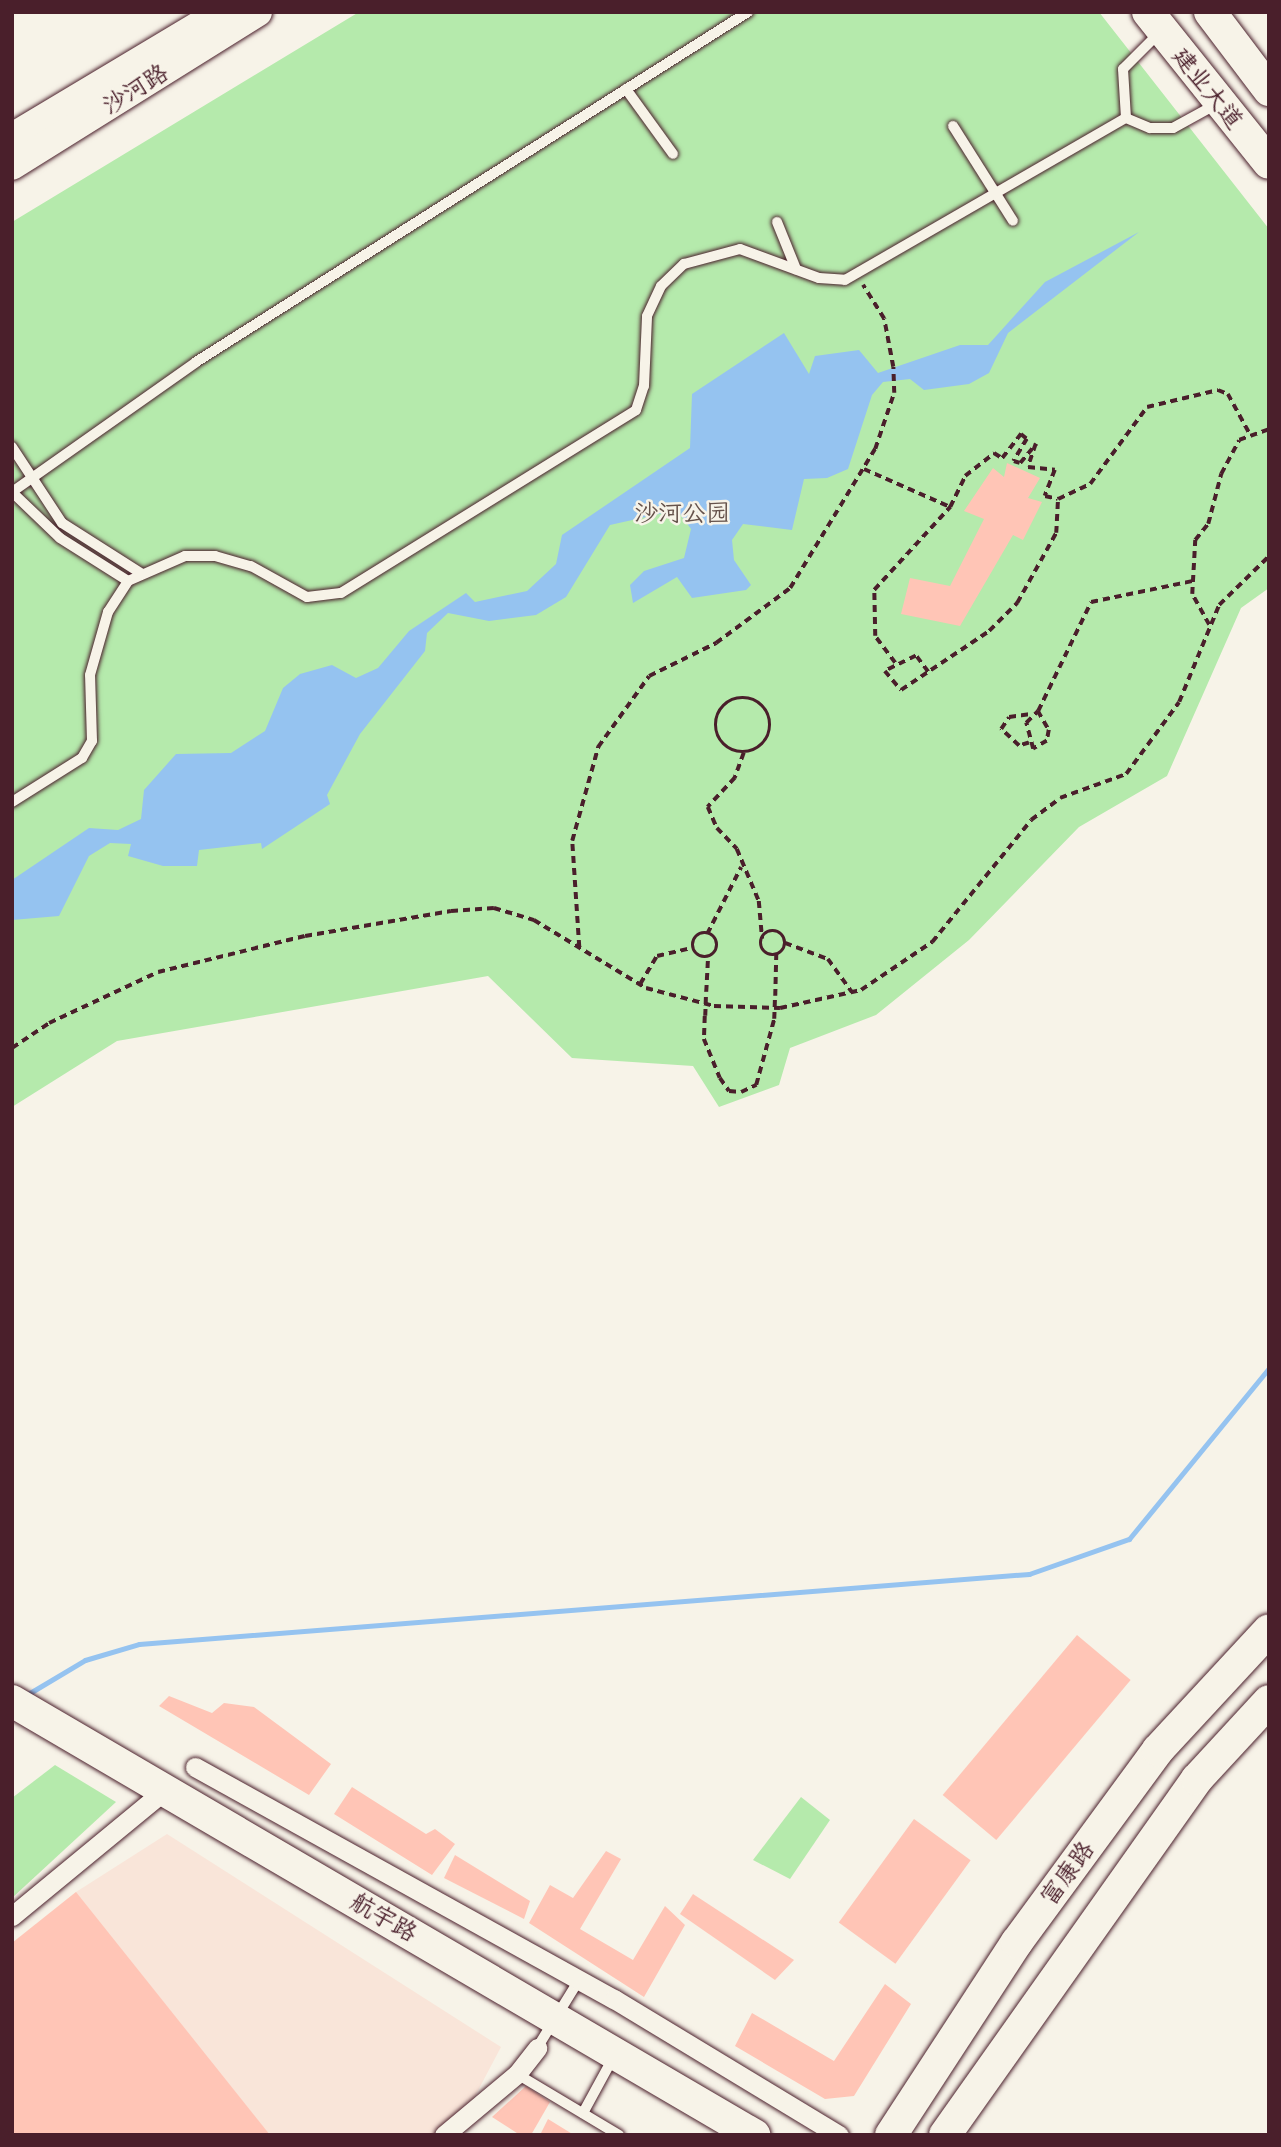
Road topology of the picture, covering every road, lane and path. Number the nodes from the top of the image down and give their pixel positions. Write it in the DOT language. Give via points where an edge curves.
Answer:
graph roads {
  1 [pos="221,12"];
  2 [pos="258,12"];
  3 [pos="748,12"];
  4 [pos="1210,12"];
  5 [pos="1155,21"];
  6 [pos="626,89"];
  7 [pos="1269,90"];
  8 [pos="1220,102"];
  9 [pos="1126,118"];
  10 [pos="953,126"];
  11 [pos="14,132"];
  12 [pos="673,154"];
  13 [pos="1269,163"];
  14 [pos="12,166"];
  15 [pos="997,193"];
  16 [pos="1013,221"];
  17 [pos="777,222"];
  18 [pos="796,269"];
  19 [pos="857,274"];
  20 [pos="1269,429"];
  21 [pos="1251,436"];
  22 [pos="12,447"];
  23 [pos="864,468"];
  24 [pos="34,480"];
  25 [pos="12,492"];
  26 [pos="1058,499"];
  27 [pos="950,507"];
  28 [pos="1269,556"];
  29 [pos="142,574"];
  30 [pos="128,581"];
  31 [pos="1192,581"];
  32 [pos="1209,625"];
  33 [pos="895,663"];
  34 [pos="928,672"];
  35 [pos="1038,711"];
  36 [pos="1032,713"];
  37 [pos="1029,743"];
  38 [pos="744,753"];
  39 [pos="12,802"];
  40 [pos="741,867"];
  41 [pos="707,934"];
  42 [pos="762,939"];
  43 [pos="785,943"];
  44 [pos="579,947"];
  45 [pos="693,948"];
  46 [pos="776,954"];
  47 [pos="708,957"];
  48 [pos="640,984"];
  49 [pos="852,992"];
  50 [pos="12,1048"];
  51 [pos="1269,1630"];
  52 [pos="12,1701"];
  53 [pos="1269,1701"];
  54 [pos="195,1767"];
  55 [pos="165,1790"];
  56 [pos="12,1916"];
  57 [pos="579,1980"];
  58 [pos="553,2016"];
  59 [pos="537,2049"];
  60 [pos="616,2053"];
  61 [pos="517,2074"];
  62 [pos="583,2113"];
  63 [pos="444,2135"];
  64 [pos="620,2135"];
  65 [pos="754,2135"];
  66 [pos="839,2135"];
  67 [pos="891,2135"];
  68 [pos="945,2135"];
  1 -- 11 [label="main road, 沙河路"];
  2 -- 14 [label="main road, 沙河路"];
  3 -- 6 [label="lane"];
  4 -- 7 [label="main road, 建业大道"];
  5 -- 8 [label="main road, 建业大道"];
  5 -- 9 [label="lane" via="1123,69"];
  6 -- 12 [label="lane"];
  6 -- 24 [label="lane" via="196,362"];
  8 -- 9 [label="lane" via="1173,128 1150,128"];
  8 -- 13 [label="main road, 建业大道"];
  9 -- 15 [label="lane"];
  10 -- 15 [label="lane"];
  15 -- 16 [label="lane"];
  15 -- 19 [label="lane"];
  17 -- 18 [label="lane"];
  18 -- 19 [label="lane" via="845,280"];
  18 -- 29 [label="lane" via="740,249 684,264 661,286 648,316 644,386 636,410 341,593 307,597 251,566 215,556 185,556"];
  19 -- 23 [label="path" via="884,319 894,393"];
  20 -- 21 [label="path"];
  21 -- 26 [label="path" via="1228,394 1170,397 1138,415 1090,484"];
  21 -- 31 [label="path" via="1239,440 1221,474 1208,524 1195,540"];
  22 -- 24 [label="lane"];
  23 -- 27 [label="path"];
  23 -- 44 [label="path" via="790,588 716,643 649,676 598,747 572,841"];
  24 -- 25 [label="lane"];
  24 -- 29 [label="lane" via="62,523"];
  25 -- 30 [label="lane" via="60,538"];
  26 -- 27 [label="path" via="1045,496 1055,470 1028,467 1036,444 1020,463 1014,461 1027,439 1021,433 1002,458 994,453 965,476"];
  26 -- 34 [label="path" via="1056,533 1017,603 989,631"];
  27 -- 33 [label="path" via="874,590 875,636"];
  28 -- 32 [label="path" via="1241,580"];
  29 -- 30 [label="lane"];
  30 -- 39 [label="lane" via="108,612 90,675 92,741 82,758"];
  31 -- 32 [label="path"];
  31 -- 35 [label="path" via="1091,602"];
  32 -- 49 [label="path" via="1179,702 1126,774 1060,798 1031,820 932,942 888,976"];
  33 -- 34 [label="path" via="916,656"];
  33 -- 34 [label="path" via="886,671 901,690"];
  35 -- 36 [label="path"];
  35 -- 37 [label="path" via="1049,730 1047,741 1033,749"];
  36 -- 37 [label="path"];
  36 -- 37 [label="path" via="1009,717 1001,729 1019,746"];
  38 -- 38 [label="path" via="761,747 770,721 762,705 745,698 727,702 715,725 720,742"];
  38 -- 40 [label="path" via="735,778 708,807 717,828 737,849"];
  40 -- 41 [label="path"];
  40 -- 42 [label="path" via="760,901"];
  41 -- 45 [label="path" via="696,937"];
  41 -- 47 [label="path" via="716,945"];
  42 -- 43 [label="path" via="775,932"];
  42 -- 46 [label="path" via="766,952"];
  43 -- 46 [label="path"];
  43 -- 49 [label="path" via="828,959"];
  44 -- 48 [label="path"];
  44 -- 50 [label="path" via="534,920 494,908 305,936 158,972 49,1023"];
  45 -- 47 [label="path"];
  45 -- 48 [label="path" via="656,956"];
  46 -- 47 [label="path, bridge" via="774,1019 756,1085 741,1092 729,1091 720,1079 704,1039"];
  48 -- 49 [label="path" via="714,1006 780,1008"];
  51 -- 67 [label="main road, 富康路" via="1158,1750 1017,1942"];
  52 -- 55 [label="main road, 航宇路"];
  53 -- 68 [label="main road, 富康路" via="1197,1779"];
  54 -- 57 [label="street"];
  55 -- 56 [label="street"];
  55 -- 58 [label="main road, 航宇路"];
  57 -- 58 [label="lane"];
  57 -- 66 [label="street"];
  58 -- 59 [label="lane"];
  58 -- 60 [label="main road, 航宇路"];
  59 -- 61 [label="street"];
  60 -- 62 [label="lane"];
  60 -- 65 [label="main road, 航宇路"];
  61 -- 62 [label="lane"];
  61 -- 63 [label="street"];
  62 -- 64 [label="lane"];
}
